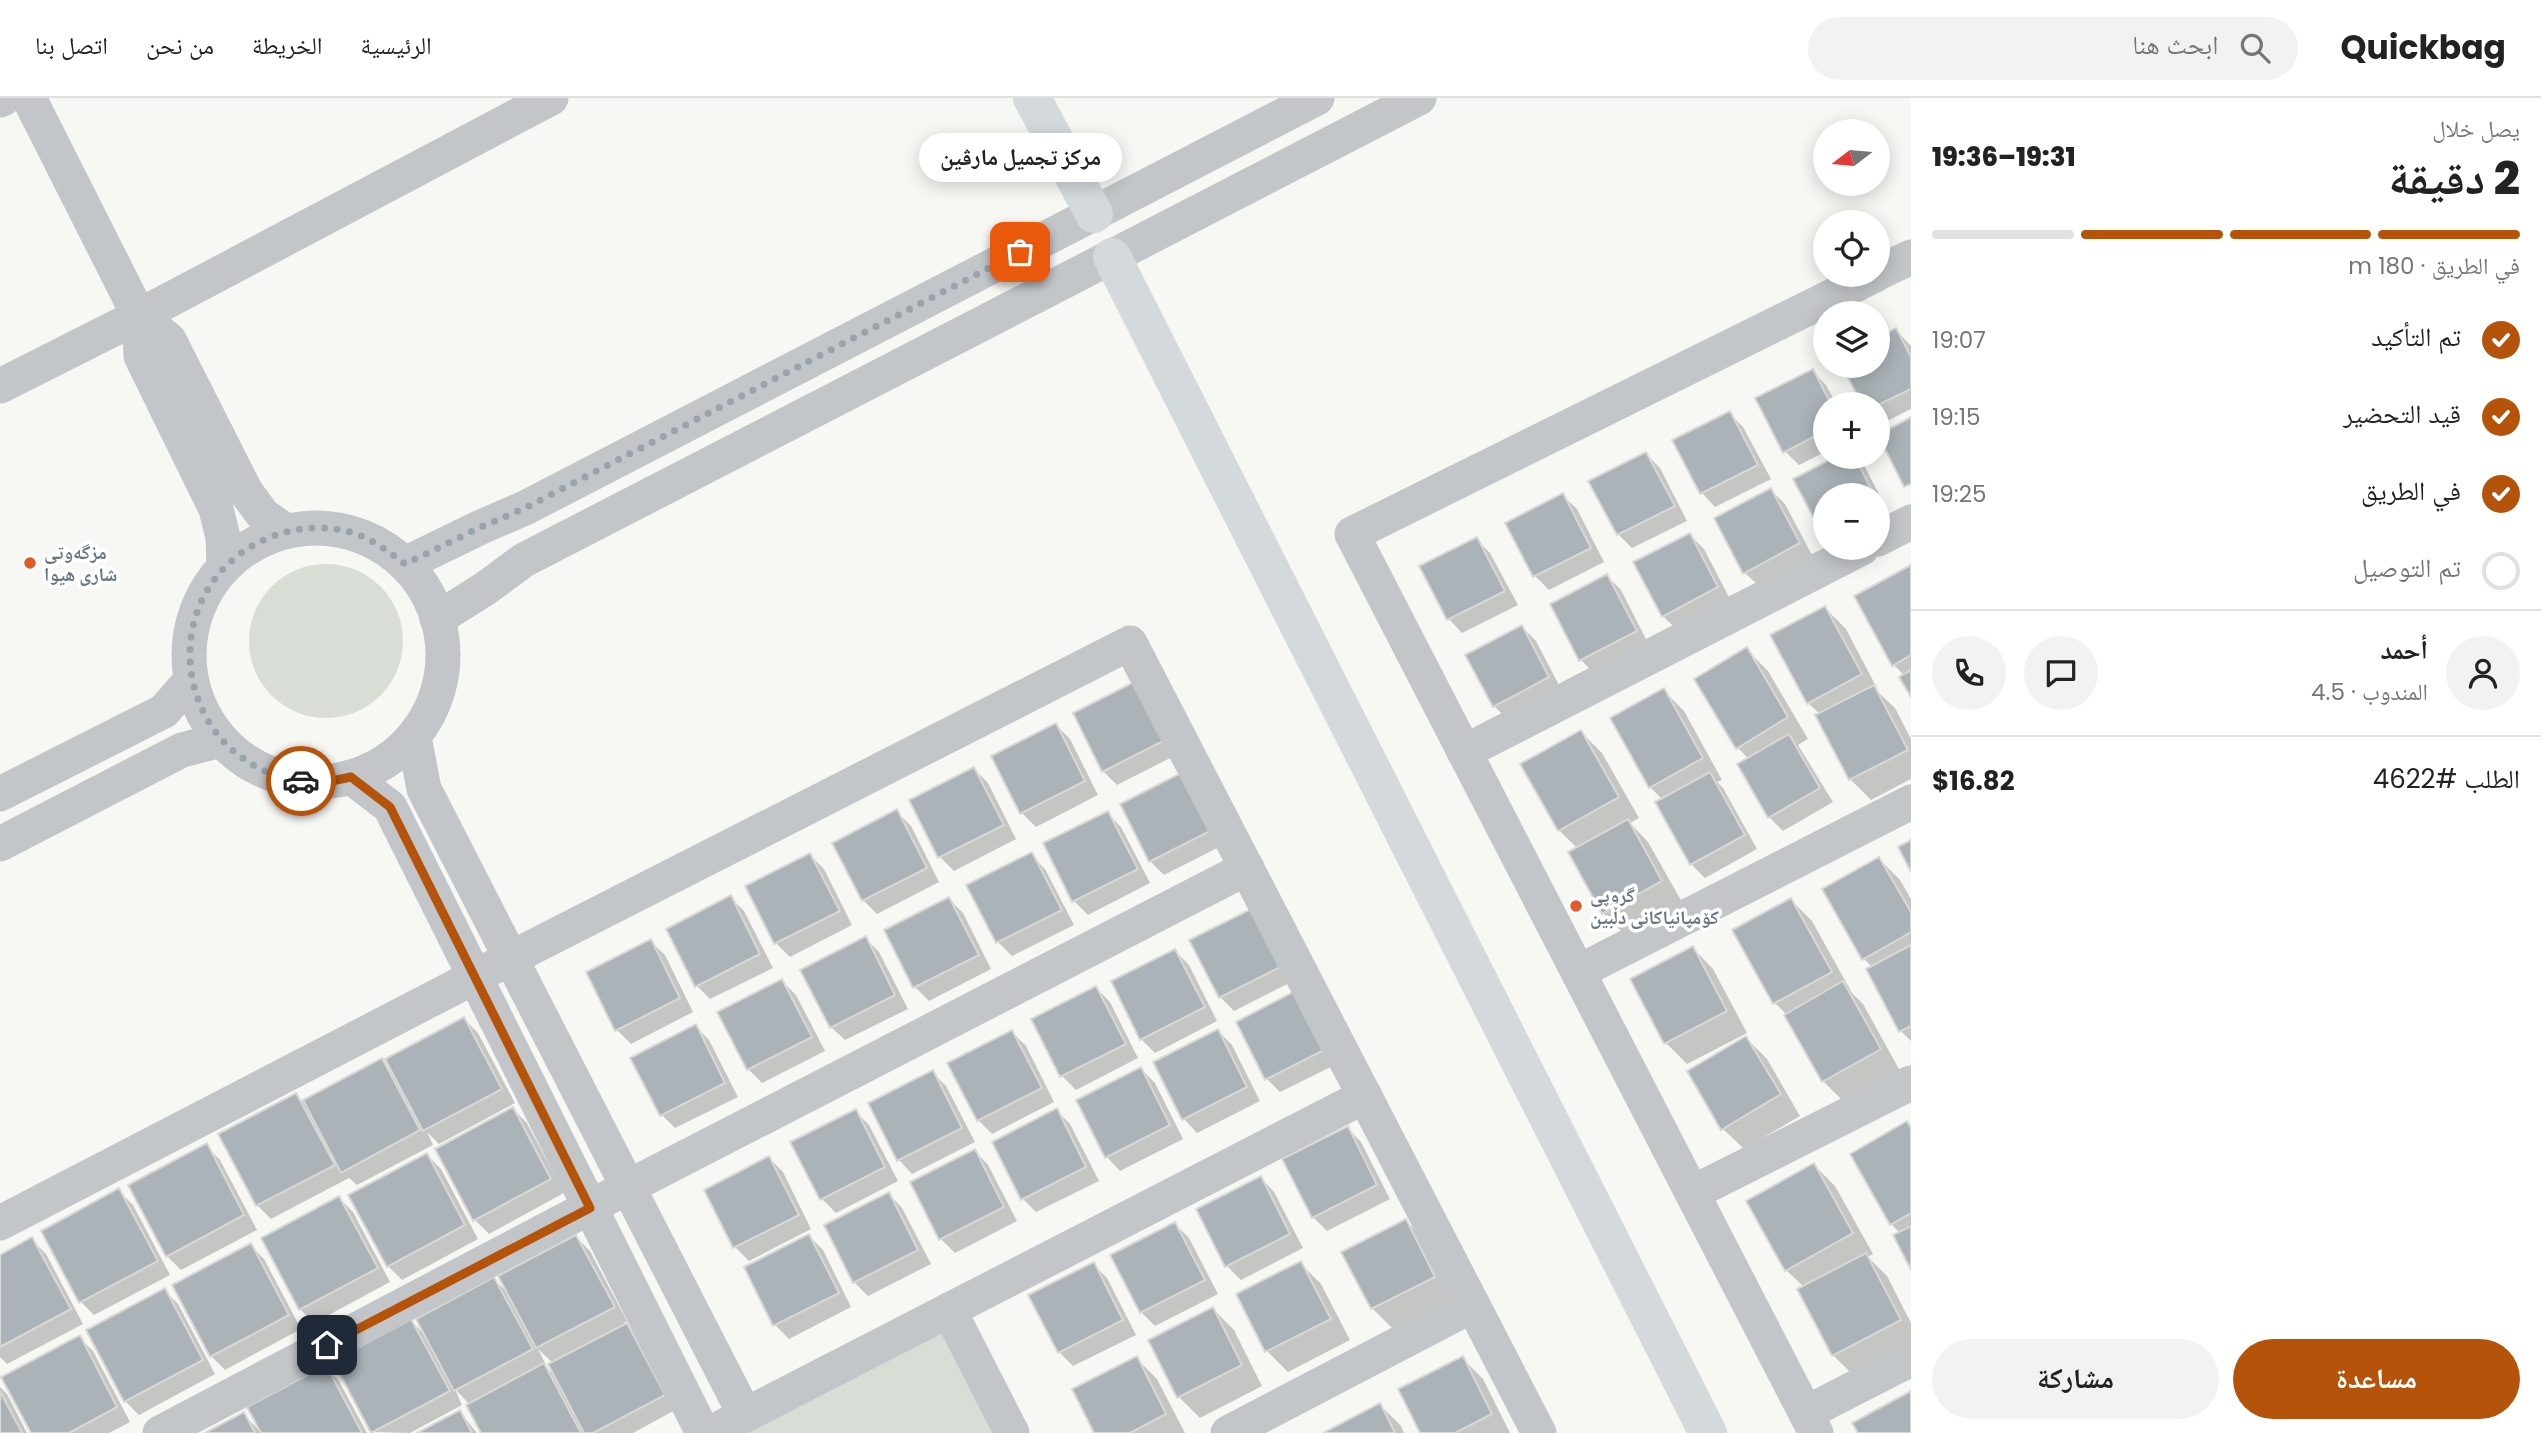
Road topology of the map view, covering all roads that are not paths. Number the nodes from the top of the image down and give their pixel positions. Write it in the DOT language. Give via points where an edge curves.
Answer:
graph roads {
  1 [pos="29,98"];
  2 [pos="551,98"];
  3 [pos="1032,98"];
  4 [pos="1317,98"];
  5 [pos="1419,98"];
  6 [pos="1094,214"];
  7 [pos="1112,257"];
  8 [pos="1911,257"];
  9 [pos="1890,267"];
  10 [pos="1850,287"];
  11 [pos="139,316"];
  12 [pos="0,386"];
  13 [pos="1911,522"];
  14 [pos="286,531"];
  15 [pos="1890,533"];
  16 [pos="1839,560"];
  17 [pos="405,564"];
  18 [pos="224,567"];
  19 [pos="437,618"];
  20 [pos="191,680"];
  21 [pos="164,711"];
  22 [pos="414,737"];
  23 [pos="221,740"];
  24 [pos="182,750"];
  25 [pos="1464,752"];
  26 [pos="351,777"];
  27 [pos="0,794"];
  28 [pos="1911,802"];
  29 [pos="0,844"];
  30 [pos="1247,868"];
  31 [pos="511,958"];
  32 [pos="1578,972"];
  33 [pos="475,977"];
  34 [pos="1911,1083"];
  35 [pos="1365,1096"];
  36 [pos="628,1187"];
  37 [pos="1692,1193"];
  38 [pos="590,1208"];
  39 [pos="0,1223"];
  40 [pos="1473,1306"];
  41 [pos="949,1310"];
  42 [pos="1911,1359"];
  43 [pos="745,1415"];
  44 [pos="1811,1423"];
  45 [pos="160,1433"];
  46 [pos="703,1433"];
  47 [pos="712,1433"];
  48 [pos="1012,1433"];
  49 [pos="1228,1433"];
  50 [pos="1539,1433"];
  51 [pos="1707,1433"];
  1 -- 11 [label="street"];
  2 -- 11 [label="street"];
  3 -- 6 [label="street"];
  4 -- 6 [label="street"];
  5 -- 7 [label="street"];
  6 -- 17 [label="street" via="525,508"];
  7 -- 19 [label="street" via="524,560"];
  7 -- 51 [label="street"];
  8 -- 9 [label="street"];
  10 -- 25 [label="street" via="1352,534"];
  11 -- 12 [label="street"];
  11 -- 14 [label="street" via="169,340 246,492 263,515"];
  11 -- 18 [label="street" via="141,356 216,509"];
  13 -- 15 [label="street"];
  14 -- 17 [label="street" via="318,527 350,532 380,545"];
  14 -- 18 [label="street" via="253,544"];
  16 -- 25 [label="street"];
  17 -- 19 [label="street" via="421,584"];
  18 -- 20 [label="street" via="206,591 194,620"];
  19 -- 22 [label="street" via="443,662 438,693"];
  20 -- 21 [label="street"];
  20 -- 23 [label="street" via="203,712"];
  21 -- 24 [label="street" via="177,712 186,724 188,739"];
  21 -- 27 [label="street"];
  22 -- 26 [label="street" via="393,758"];
  22 -- 31 [label="street" via="424,789"];
  23 -- 24 [label="street"];
  23 -- 26 [label="street" via="243,759 297,781"];
  24 -- 29 [label="street"];
  25 -- 32 [label="street"];
  26 -- 33 [label="street" via="390,807"];
  28 -- 32 [label="street"];
  30 -- 31 [label="street" via="1130,643"];
  30 -- 35 [label="street"];
  30 -- 36 [label="street"];
  31 -- 33 [label="street"];
  31 -- 36 [label="street"];
  32 -- 37 [label="street"];
  33 -- 38 [label="street"];
  33 -- 39 [label="street"];
  34 -- 37 [label="street"];
  35 -- 40 [label="street"];
  35 -- 41 [label="street"];
  36 -- 38 [label="street"];
  36 -- 43 [label="street"];
  37 -- 44 [label="street"];
  38 -- 45 [label="street"];
  38 -- 46 [label="street"];
  40 -- 49 [label="street"];
  40 -- 50 [label="street"];
  41 -- 43 [label="street"];
  41 -- 48 [label="street"];
  42 -- 44 [label="street"];
  43 -- 47 [label="street"];
}
